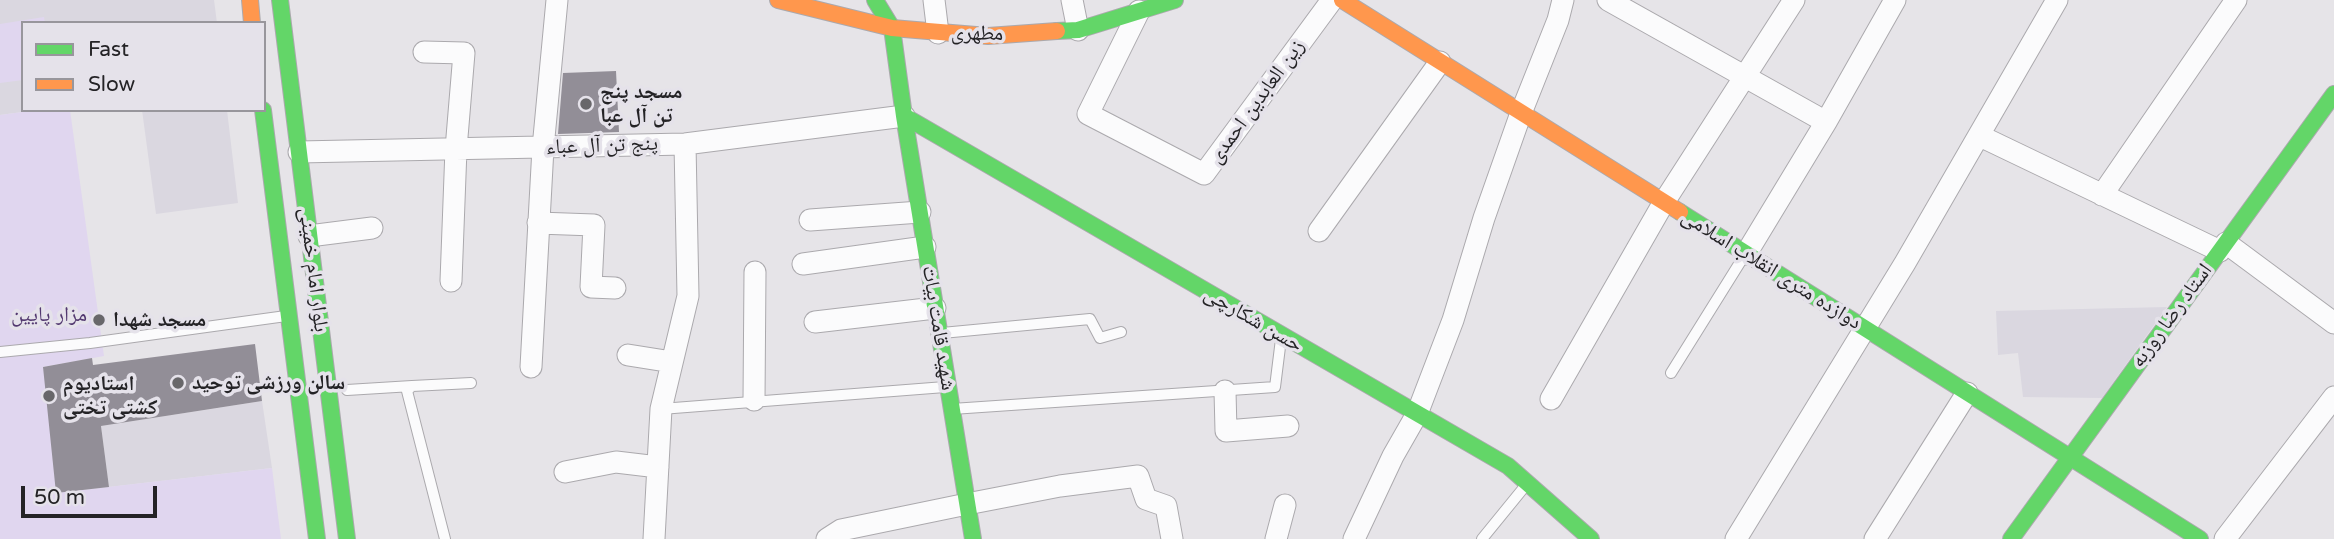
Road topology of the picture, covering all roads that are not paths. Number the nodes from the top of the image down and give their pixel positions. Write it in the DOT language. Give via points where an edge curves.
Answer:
graph roads {
  1 [pos="250,0"];
  2 [pos="280,0"];
  3 [pos="557,0"];
  4 [pos="778,0"];
  5 [pos="875,0"];
  6 [pos="934,0"];
  7 [pos="1072,0"];
  8 [pos="1175,0"];
  9 [pos="1332,0"];
  10 [pos="1342,0"];
  11 [pos="1563,0"];
  12 [pos="1608,0"];
  13 [pos="1794,0"];
  14 [pos="2057,0"];
  15 [pos="2236,0"];
  16 [pos="1891,1"];
  17 [pos="1139,11"];
  18 [pos="252,21"];
  19 [pos="892,28"];
  20 [pos="1077,30"];
  21 [pos="938,33"];
  22 [pos="424,51"];
  23 [pos="1440,62"];
  24 [pos="1744,77"];
  25 [pos="2334,94"];
  26 [pos="263,112"];
  27 [pos="1521,113"];
  28 [pos="904,116"];
  29 [pos="1826,122"];
  30 [pos="1980,136"];
  31 [pos="685,144"];
  32 [pos="543,148"];
  33 [pos="456,149"];
  34 [pos="299,152"];
  35 [pos="2102,195"];
  36 [pos="1664,202"];
  37 [pos="919,212"];
  38 [pos="810,220"];
  39 [pos="538,223"];
  40 [pos="372,228"];
  41 [pos="1320,231"];
  42 [pos="309,236"];
  43 [pos="925,247"];
  44 [pos="2223,247"];
  45 [pos="1746,254"];
  46 [pos="803,264"];
  47 [pos="755,272"];
  48 [pos="451,281"];
  49 [pos="615,288"];
  50 [pos="935,308"];
  51 [pos="289,315"];
  52 [pos="815,322"];
  53 [pos="2334,323"];
  54 [pos="1866,329"];
  55 [pos="1121,332"];
  56 [pos="939,333"];
  57 [pos="1281,336"];
  58 [pos="0,352"];
  59 [pos="628,355"];
  60 [pos="672,362"];
  61 [pos="531,367"];
  62 [pos="1671,373"];
  63 [pos="471,383"];
  64 [pos="412,386"];
  65 [pos="948,387"];
  66 [pos="347,390"];
  67 [pos="1225,391"];
  68 [pos="1967,393"];
  69 [pos="2334,397"];
  70 [pos="1551,399"];
  71 [pos="754,400"];
  72 [pos="661,409"];
  73 [pos="952,409"];
  74 [pos="1417,414"];
  75 [pos="1288,426"];
  76 [pos="2070,457"];
  77 [pos="658,467"];
  78 [pos="565,472"];
  79 [pos="1527,483"];
  80 [pos="967,504"];
  81 [pos="1285,505"];
  82 [pos="837,536"];
  83 [pos="317,539"];
  84 [pos="347,539"];
  85 [pos="445,539"];
  86 [pos="654,539"];
  87 [pos="973,539"];
  88 [pos="1172,539"];
  89 [pos="1276,539"];
  90 [pos="1354,539"];
  91 [pos="1482,539"];
  92 [pos="1591,539"];
  93 [pos="1736,539"];
  94 [pos="1875,539"];
  95 [pos="2011,539"];
  96 [pos="2200,539"];
  97 [pos="2225,539"];
  1 -- 18 [label="street"];
  2 -- 34 [label="street, بلوار امام خمینی"];
  3 -- 32 [label="street"];
  4 -- 19 [label="street, مطهری"];
  5 -- 19 [label="street"];
  6 -- 21 [label="street"];
  7 -- 20 [label="street"];
  8 -- 17 [label="street, مطهری"];
  9 -- 17 [label="street, زین العابدین احمدی" via="1204,174 1088,114"];
  10 -- 23 [label="street, دوازده متری انقلاب اسلامی"];
  11 -- 27 [label="street"];
  12 -- 24 [label="street"];
  13 -- 24 [label="street"];
  14 -- 30 [label="street"];
  15 -- 35 [label="street"];
  16 -- 29 [label="street"];
  17 -- 20 [label="street, مطهری"];
  19 -- 21 [label="street, مطهری"];
  19 -- 28 [label="street, شهید قامت بیات"];
  20 -- 21 [label="street, مطهری" via="988,36"];
  22 -- 33 [label="street" via="464,53"];
  23 -- 27 [label="street, دوازده متری انقلاب اسلامی"];
  23 -- 41 [label="street"];
  24 -- 29 [label="street"];
  24 -- 36 [label="street"];
  25 -- 44 [label="street, استاد رضا روزبه"];
  26 -- 51 [label="street, بلوار امام خمینی"];
  27 -- 36 [label="street, دوازده متری انقلاب اسلامی"];
  27 -- 74 [label="street"];
  28 -- 31 [label="street, پنج تن آل عباء"];
  28 -- 37 [label="street, شهید قامت بیات"];
  28 -- 57 [label="street, حسن شکارچی"];
  29 -- 45 [label="street"];
  30 -- 35 [label="street"];
  30 -- 54 [label="street"];
  31 -- 32 [label="street, پنج تن آل عباء"];
  31 -- 60 [label="street" via="688,296"];
  32 -- 33 [label="street, پنج تن آل عباء"];
  32 -- 39 [label="street"];
  33 -- 34 [label="street, پنج تن آل عباء"];
  33 -- 48 [label="street"];
  34 -- 42 [label="street, بلوار امام خمینی"];
  35 -- 44 [label="street"];
  36 -- 45 [label="street, دوازده متری انقلاب اسلامی"];
  36 -- 70 [label="street"];
  37 -- 38 [label="street"];
  37 -- 43 [label="street, شهید قامت بیات"];
  39 -- 49 [label="street" via="594,225 591,287"];
  39 -- 61 [label="street"];
  40 -- 42 [label="street"];
  42 -- 84 [label="street, بلوار امام خمینی"];
  43 -- 46 [label="street"];
  43 -- 50 [label="street, شهید قامت بیات"];
  44 -- 53 [label="street"];
  44 -- 76 [label="street, استاد رضا روزبه"];
  45 -- 54 [label="street, دوازده متری انقلاب اسلامی"];
  45 -- 62 [label="lane"];
  47 -- 71 [label="street"];
  50 -- 52 [label="street"];
  50 -- 56 [label="street, شهید قامت بیات"];
  51 -- 58 [label="lane"];
  51 -- 83 [label="street, بلوار امام خمینی"];
  54 -- 68 [label="street, دوازده متری انقلاب اسلامی"];
  54 -- 93 [label="street"];
  55 -- 56 [label="lane" via="1100,338 1090,319"];
  56 -- 65 [label="street, شهید قامت بیات"];
  57 -- 67 [label="lane" via="1275,387"];
  57 -- 74 [label="street, حسن شکارچی"];
  59 -- 60 [label="street"];
  60 -- 72 [label="street"];
  63 -- 64 [label="lane"];
  64 -- 66 [label="lane"];
  64 -- 85 [label="lane" via="407,391"];
  65 -- 71 [label="lane"];
  65 -- 73 [label="street, شهید قامت بیات"];
  67 -- 73 [label="lane"];
  67 -- 75 [label="street" via="1226,431"];
  68 -- 76 [label="street, دوازده متری انقلاب اسلامی"];
  68 -- 94 [label="street"];
  69 -- 97 [label="street"];
  71 -- 72 [label="lane"];
  72 -- 77 [label="street"];
  73 -- 80 [label="street, شهید قامت بیات"];
  74 -- 79 [label="street, حسن شکارچی" via="1508,466"];
  74 -- 90 [label="street"];
  76 -- 95 [label="street, استاد رضا روزبه"];
  76 -- 96 [label="street, دوازده متری انقلاب اسلامی"];
  77 -- 78 [label="street" via="616,462"];
  77 -- 86 [label="street"];
  79 -- 91 [label="lane"];
  79 -- 92 [label="street, حسن شکارچی"];
  80 -- 82 [label="street"];
  80 -- 87 [label="street, شهید قامت بیات"];
  80 -- 88 [label="street" via="1138,476 1146,499 1167,506"];
  81 -- 89 [label="street"];
}
